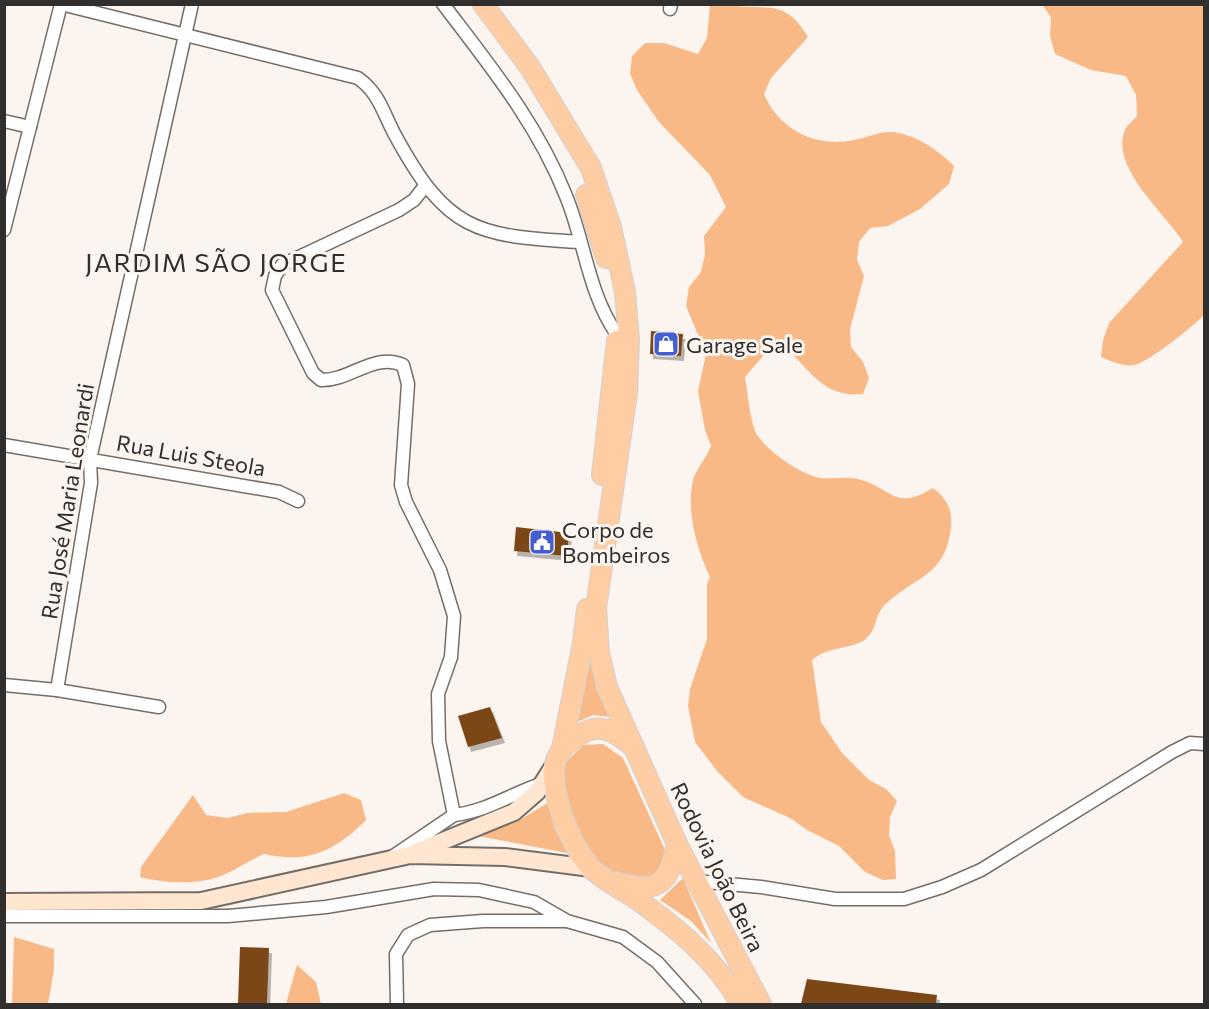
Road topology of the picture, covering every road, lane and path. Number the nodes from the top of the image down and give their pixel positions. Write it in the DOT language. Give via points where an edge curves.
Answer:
graph roads {
  1 [pos="61,4"];
  2 [pos="192,4"];
  3 [pos="443,4"];
  4 [pos="478,8"];
  5 [pos="185,33"];
  6 [pos="4,121"];
  7 [pos="30,127"];
  8 [pos="425,186"];
  9 [pos="4,230"];
  10 [pos="580,242"];
  11 [pos="618,336"];
  12 [pos="4,446"];
  13 [pos="90,459"];
  14 [pos="298,501"];
  15 [pos="4,685"];
  16 [pos="57,690"];
  17 [pos="159,707"];
  18 [pos="1204,744"];
  19 [pos="636,748"];
  20 [pos="559,754"];
  21 [pos="544,783"];
  22 [pos="454,814"];
  23 [pos="677,844"];
  24 [pos="410,855"];
  25 [pos="390,858"];
  26 [pos="591,868"];
  27 [pos="609,880"];
  28 [pos="695,881"];
  29 [pos="4,902"];
  30 [pos="4,916"];
  31 [pos="567,921"];
  32 [pos="398,1005"];
  33 [pos="695,1005"];
  34 [pos="741,1005"];
  35 [pos="761,1005"];
  1 -- 5 [label="street"];
  1 -- 7 [label="street"];
  2 -- 5 [label="street, Rua José Maria Leonardi"];
  3 -- 10 [label="street" via="539,135 567,197"];
  4 -- 11 [label="main road, Rodovia João Beira" via="554,123 580,176 607,261"];
  4 -- 19 [label="main road, Rodovia João Beira" via="531,69 591,168 611,227 625,292 629,340 627,393 596,608 599,653 607,687"];
  5 -- 8 [label="street" via="358,78 382,103 391,127"];
  5 -- 13 [label="street, Rua José Maria Leonardi"];
  6 -- 7 [label="street"];
  7 -- 9 [label="street"];
  8 -- 10 [label="street" via="442,206 493,234"];
  8 -- 22 [label="street" via="399,210 282,266 274,276 272,290 313,373 321,381 336,380 378,361 403,365 408,384 401,484 440,570 454,616 451,657 438,694 439,741"];
  10 -- 11 [label="street" via="604,317"];
  11 -- 20 [label="main road, Rodovia João Beira" via="583,643"];
  12 -- 13 [label="street, Rua Luis Steola"];
  13 -- 14 [label="street, Rua Luis Steola" via="279,492"];
  13 -- 16 [label="street, Rua José Maria Leonardi" via="91,483"];
  15 -- 16 [label="street"];
  16 -- 17 [label="street"];
  18 -- 28 [label="street" via="1190,743 1172,752 981,870 904,898 835,899"];
  19 -- 20 [label="main road" via="615,732 597,729 587,730"];
  19 -- 23 [label="main road, Rodovia João Beira"];
  20 -- 21 [label="main road"];
  20 -- 26 [label="main road, Rodovia João Beira" via="554,782 565,826"];
  21 -- 22 [label="street" via="518,791 485,809"];
  21 -- 24 [label="main road" via="514,812"];
  22 -- 25 [label="street"];
  23 -- 27 [label="main road" via="672,870 652,887"];
  23 -- 28 [label="main road, Rodovia João Beira"];
  24 -- 25 [label="main road"];
  24 -- 26 [label="main road" via="505,857"];
  25 -- 29 [label="main road" via="201,901"];
  26 -- 27 [label="main road, Rodovia João Beira"];
  27 -- 34 [label="main road, Rodovia João Beira" via="669,922 711,960"];
  28 -- 35 [label="main road, Rodovia João Beira"];
  30 -- 31 [label="street" via="228,916 326,907 434,889 479,890 534,902"];
  31 -- 32 [label="street" via="430,925 408,935 396,954"];
  31 -- 33 [label="street" via="623,937 657,963"];
}
